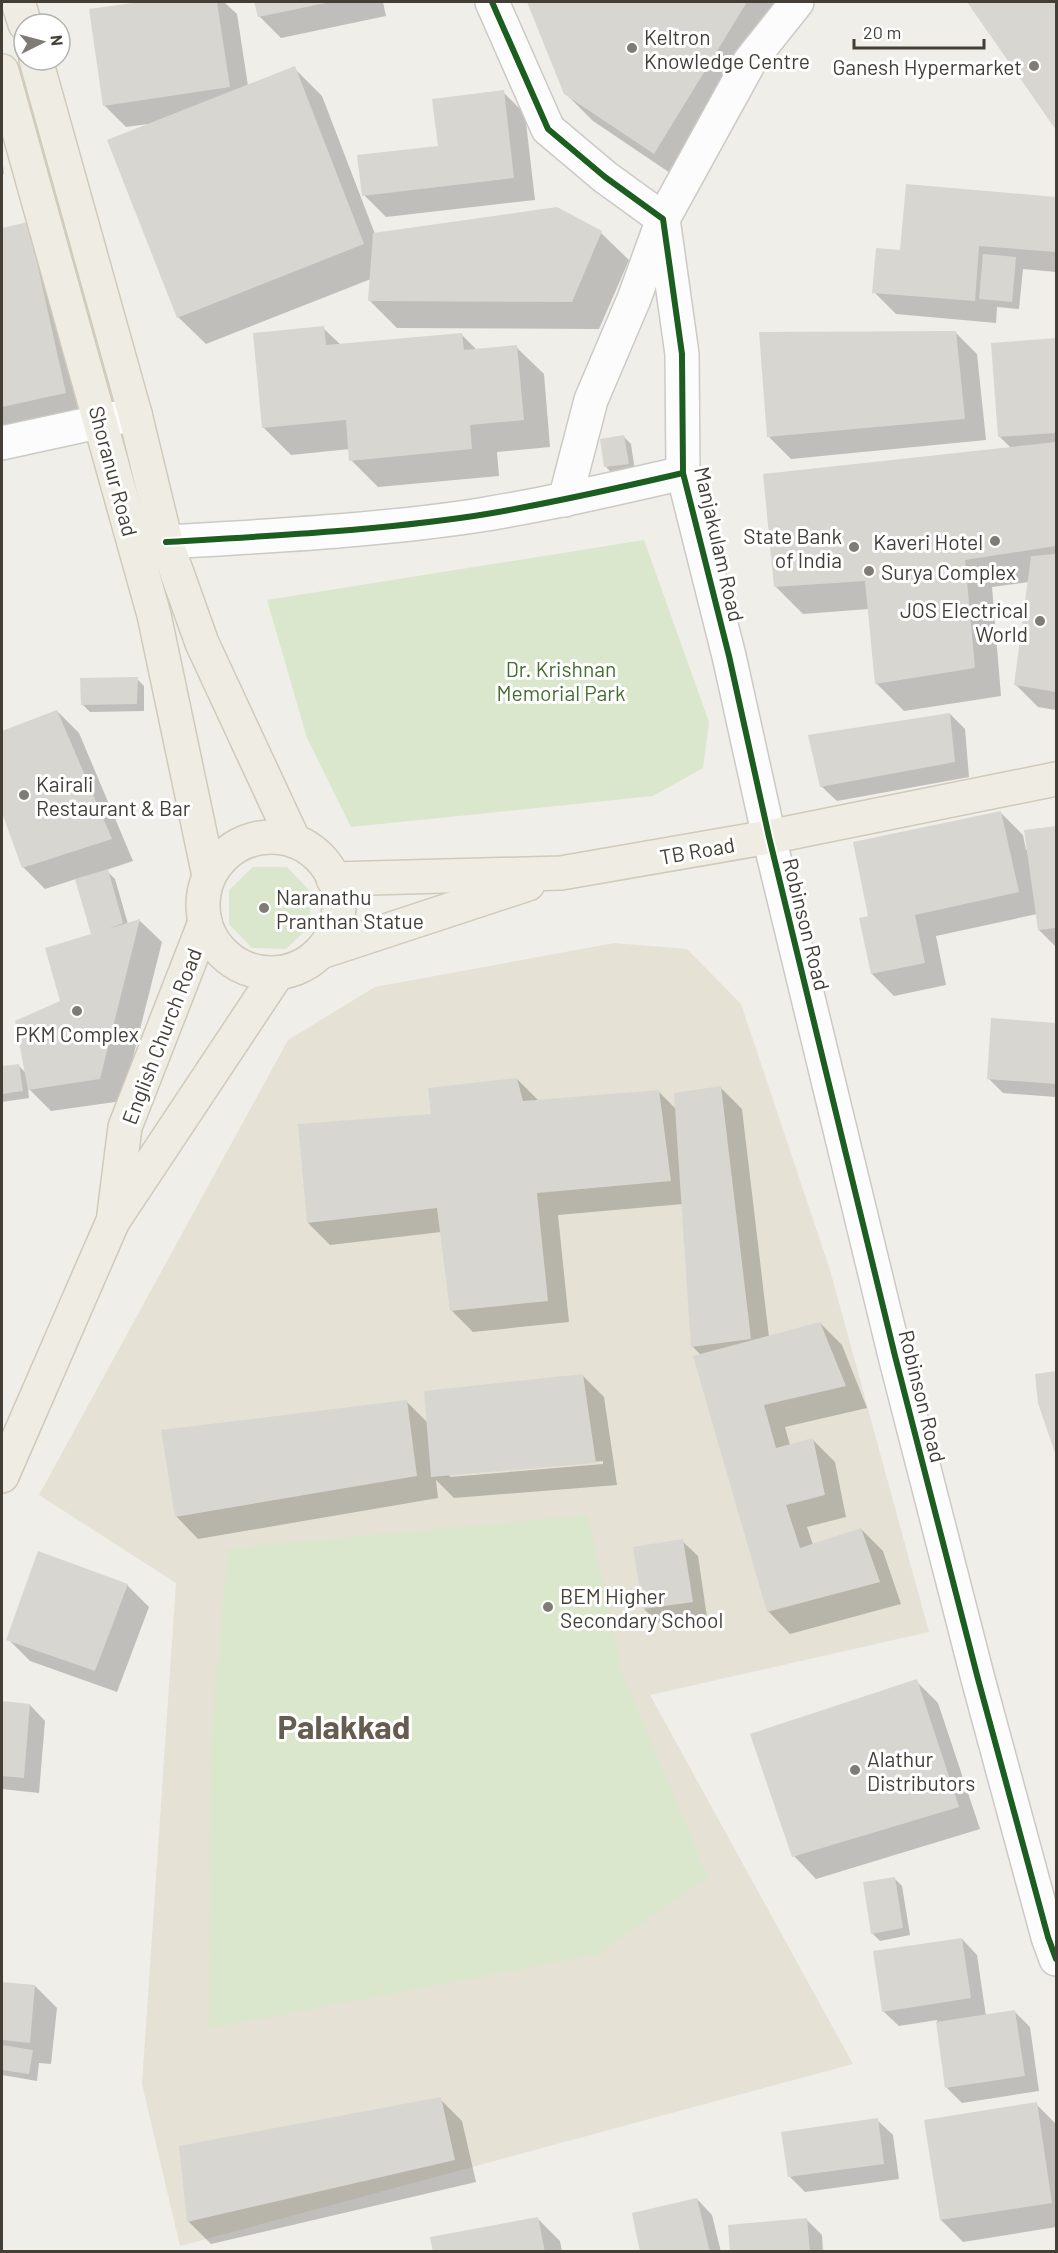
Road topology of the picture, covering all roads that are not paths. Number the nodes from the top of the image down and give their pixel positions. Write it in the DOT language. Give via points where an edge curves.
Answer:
graph roads {
  1 [pos="492,2"];
  2 [pos="797,2"];
  3 [pos="2,71"];
  4 [pos="39,72"];
  5 [pos="663,219"];
  6 [pos="135,414"];
  7 [pos="100,421"];
  8 [pos="2,443"];
  9 [pos="683,473"];
  10 [pos="565,500"];
  11 [pos="166,542"];
  12 [pos="1056,779"];
  13 [pos="769,837"];
  14 [pos="294,841"];
  15 [pos="561,873"];
  16 [pos="209,876"];
  17 [pos="333,879"];
  18 [pos="205,922"];
  19 [pos="321,952"];
  20 [pos="277,974"];
  21 [pos="113,1221"];
  22 [pos="2,1476"];
  23 [pos="1056,1959"];
  1 -- 5 [label="street" via="548,129"];
  2 -- 5 [label="street" via="750,61"];
  3 -- 7 [label="main road, Shoranur Road"];
  4 -- 6 [label="main road, Shoranur Road"];
  5 -- 9 [label="street, Manjakulam Road" via="682,354"];
  5 -- 10 [label="street" via="591,400"];
  6 -- 7 [label="street"];
  6 -- 11 [label="main road, Shoranur Road"];
  7 -- 8 [label="street"];
  7 -- 16 [label="main road, Shoranur Road" via="154,615"];
  9 -- 10 [label="street"];
  9 -- 13 [label="street, Manjakulam Road"];
  10 -- 11 [label="street" via="355,530"];
  11 -- 14 [label="main road, Shoranur Road" via="202,643"];
  12 -- 13 [label="main road, TB Road"];
  13 -- 15 [label="main road, TB Road"];
  13 -- 23 [label="street, Robinson Road" via="901,1379 978,1679"];
  14 -- 16 [label="main road, Shoranur Road" via="254,839 220,860"];
  14 -- 17 [label="main road, Shoranur Road" via="310,849"];
  15 -- 17 [label="main road, TB Road"];
  15 -- 19 [label="main road"];
  16 -- 18 [label="main road, Shoranur Road" via="203,899"];
  17 -- 19 [label="main road, Shoranur Road" via="339,898 338,917"];
  18 -- 20 [label="main road, Shoranur Road" via="224,956 258,973"];
  18 -- 21 [label="main road, English Church Road" via="124,1127"];
  19 -- 20 [label="main road, Shoranur Road" via="293,970"];
  20 -- 21 [label="main road, English Church Road"];
  21 -- 22 [label="main road, English Church Road"];
}
